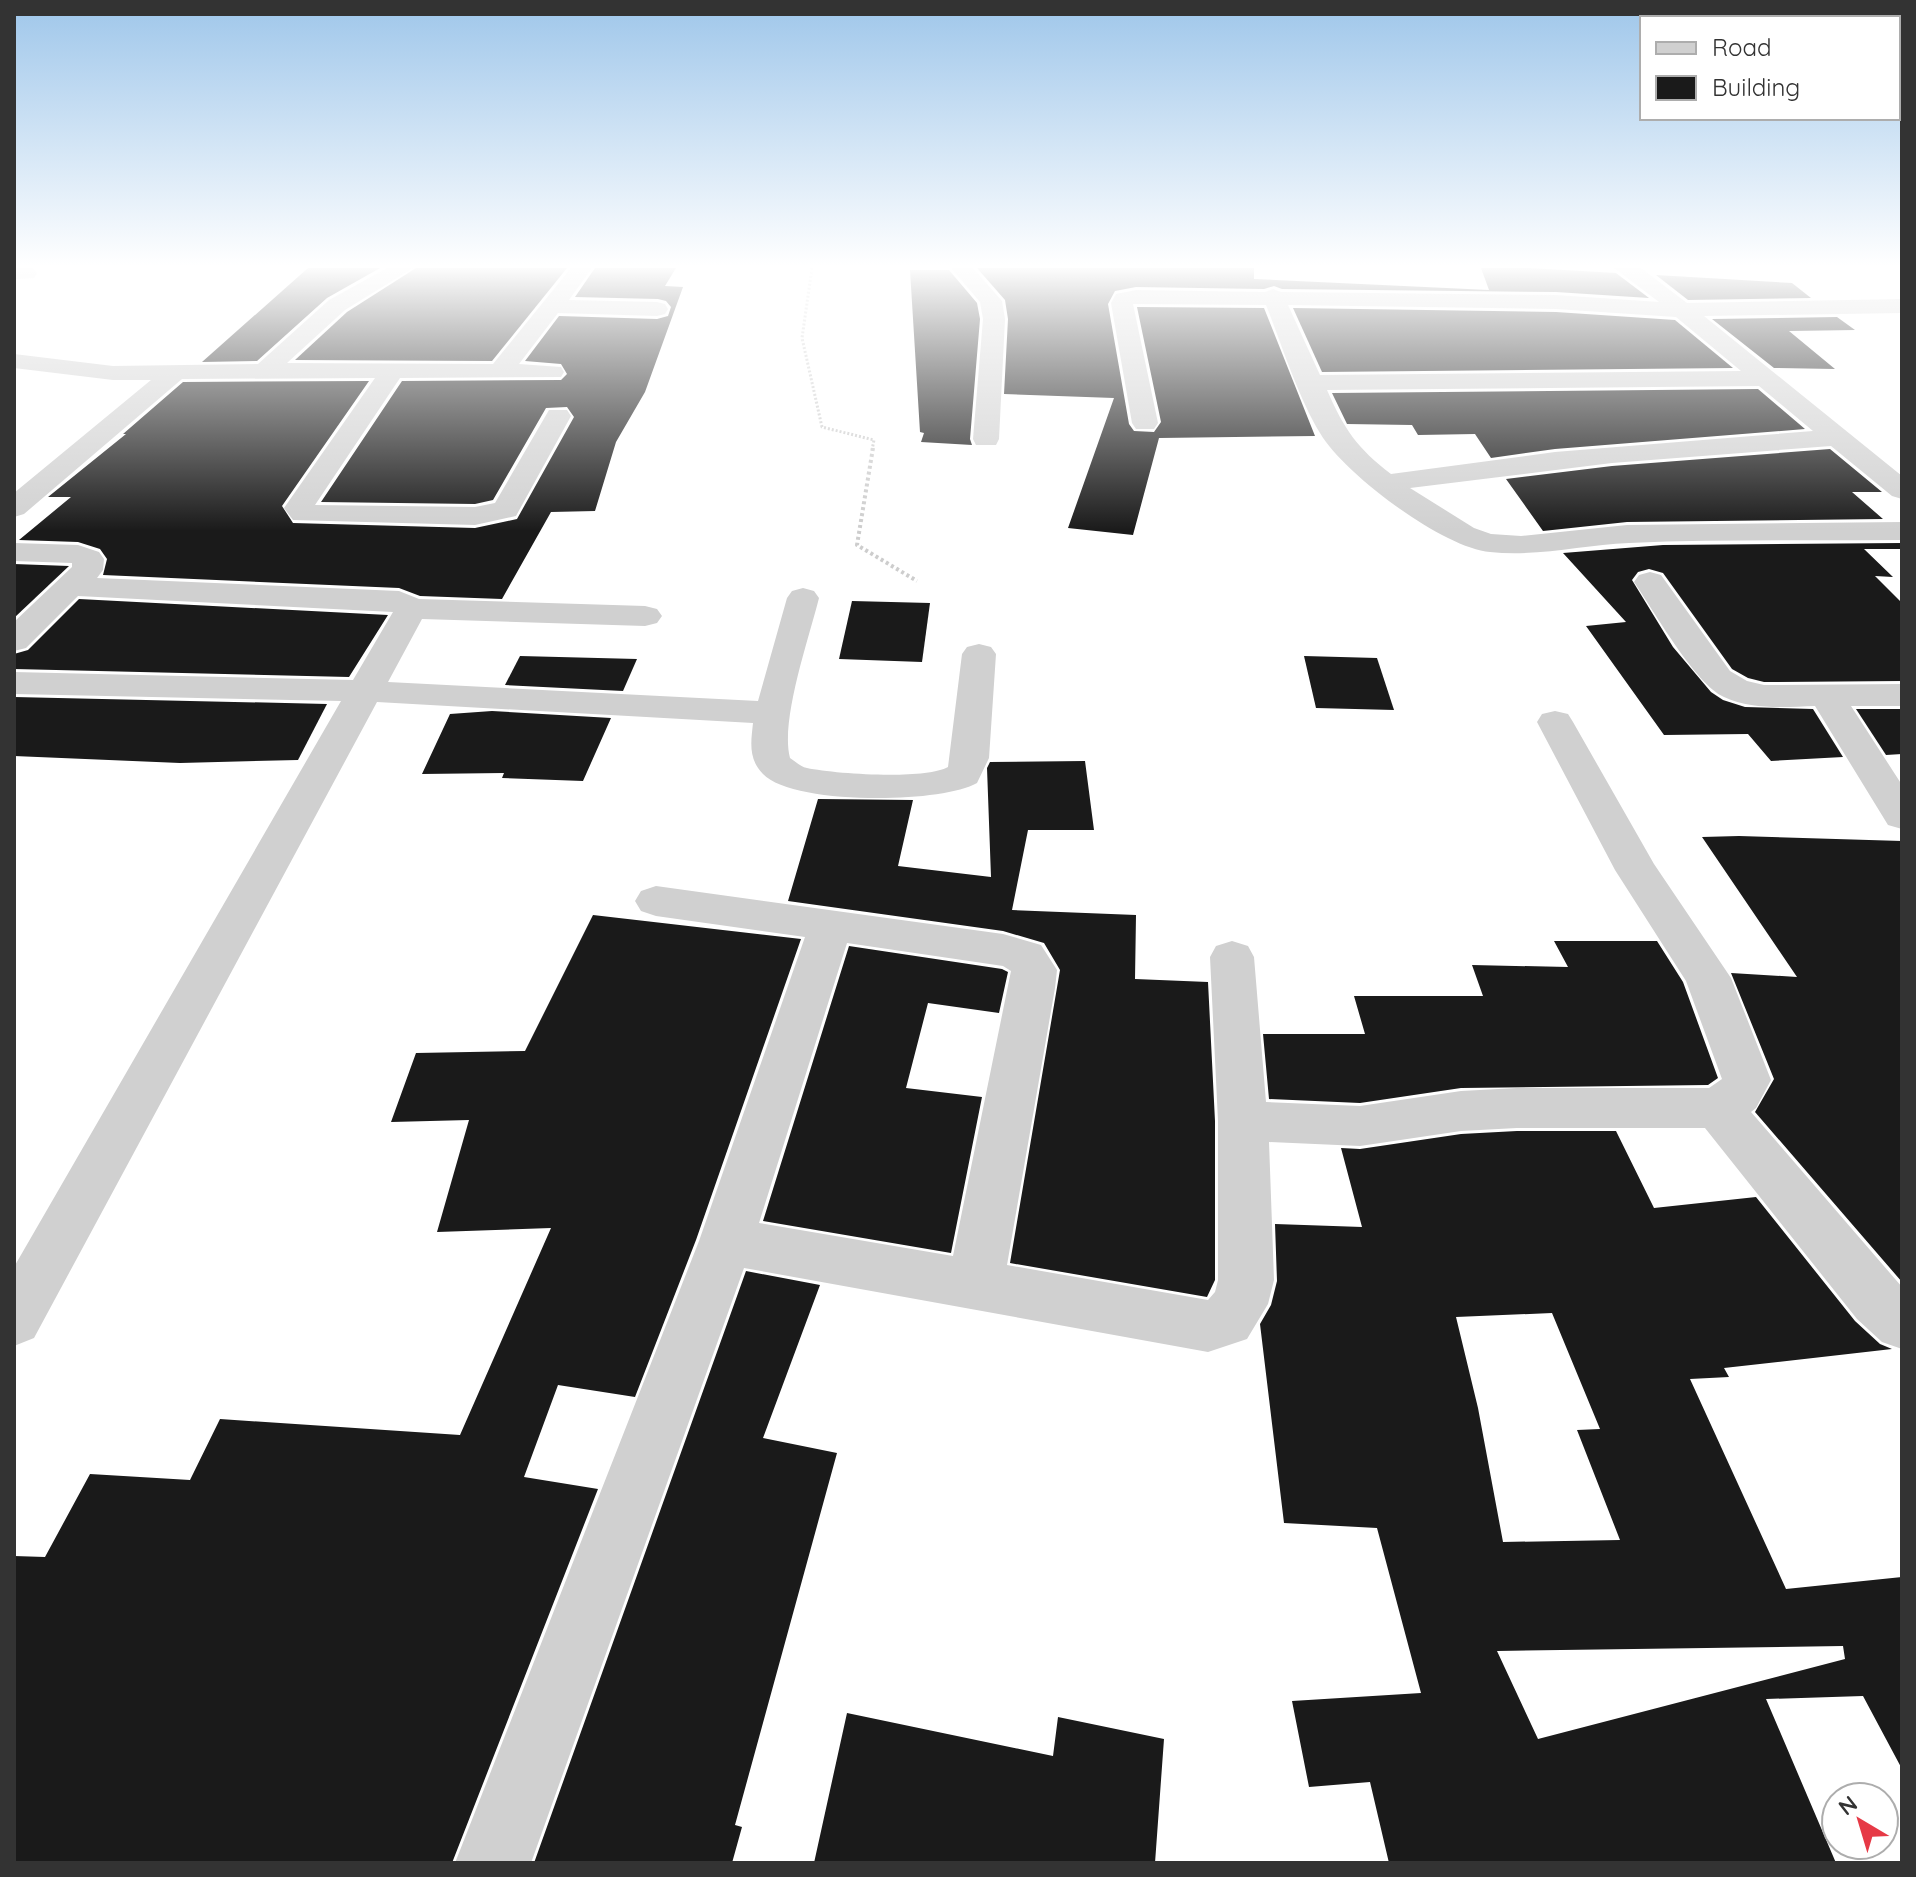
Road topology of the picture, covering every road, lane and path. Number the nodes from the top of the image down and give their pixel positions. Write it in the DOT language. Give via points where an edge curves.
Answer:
graph roads {
  1 [pos="281,356"];
  2 [pos="513,356"];
  3 [pos="806,356"];
  4 [pos="992,356"];
  5 [pos="1132,356"];
  6 [pos="1298,356"];
  7 [pos="1736,356"];
  8 [pos="14,361"];
  9 [pos="264,371"];
  10 [pos="392,371"];
  11 [pos="176,372"];
  12 [pos="500,372"];
  13 [pos="552,372"];
  14 [pos="1763,378"];
  15 [pos="1310,383"];
  16 [pos="558,416"];
  17 [pos="1145,423"];
  18 [pos="1839,437"];
  19 [pos="986,439"];
  20 [pos="1385,483"];
  21 [pos="1902,490"];
  22 [pos="14,508"];
  23 [pos="1902,531"];
  24 [pos="14,552"];
  25 [pos="917,581"];
  26 [pos="1650,582"];
  27 [pos="70,586"];
  28 [pos="803,598"];
  29 [pos="411,609"];
  30 [pos="645,616"];
  31 [pos="14,641"];
  32 [pos="979,654"];
  33 [pos="14,683"];
  34 [pos="365,691"];
  35 [pos="1902,695"];
  36 [pos="1827,696"];
  37 [pos="774,713"];
  38 [pos="1555,722"];
  39 [pos="1902,816"];
  40 [pos="656,901"];
  41 [pos="830,927"];
  42 [pos="1232,957"];
  43 [pos="1718,1108"];
  44 [pos="1243,1121"];
  45 [pos="726,1241"];
  46 [pos="975,1287"];
  47 [pos="1894,1307"];
  48 [pos="14,1320"];
  49 [pos="493,1863"];
  1 -- 9 [label="street"];
  2 -- 12 [label="street"];
  3 -- 25 [label="path" via="822,427 874,440 857,545"];
  4 -- 19 [label="street"];
  5 -- 17 [label="street"];
  6 -- 15 [label="street"];
  7 -- 14 [label="street"];
  8 -- 11 [label="street" via="113,373"];
  9 -- 10 [label="street"];
  9 -- 11 [label="street"];
  10 -- 12 [label="street"];
  10 -- 16 [label="street" via="303,501 303,514 475,516 506,510"];
  11 -- 22 [label="street"];
  12 -- 13 [label="street"];
  14 -- 15 [label="street"];
  14 -- 18 [label="street"];
  15 -- 20 [label="street" via="1332,432"];
  18 -- 20 [label="street" via="1586,455"];
  18 -- 21 [label="street"];
  20 -- 23 [label="street" via="1417,507 1487,543 1521,545 1627,534"];
  24 -- 27 [label="street" via="78,554 88,559 87,570"];
  26 -- 36 [label="street" via="1731,689 1749,695"];
  27 -- 29 [label="street" via="399,601"];
  27 -- 31 [label="street"];
  28 -- 37 [label="street"];
  29 -- 30 [label="street"];
  29 -- 34 [label="street"];
  32 -- 37 [label="street" via="970,758 965,774 951,783 927,788 796,779 778,769 770,755"];
  33 -- 34 [label="street"];
  34 -- 37 [label="street"];
  34 -- 48 [label="street"];
  35 -- 36 [label="street"];
  36 -- 39 [label="street"];
  38 -- 43 [label="street" via="1636,870 1708,978 1747,1080 1739,1094"];
  40 -- 41 [label="street"];
  41 -- 45 [label="street"];
  41 -- 46 [label="street" via="1003,950 1025,956 1034,970"];
  42 -- 44 [label="street"];
  43 -- 44 [label="street" via="1517,1108 1360,1126"];
  43 -- 47 [label="street"];
  44 -- 46 [label="street" via="1246,1280 1240,1304 1227,1321 1208,1326"];
  45 -- 46 [label="street"];
  45 -- 49 [label="street"];
}
